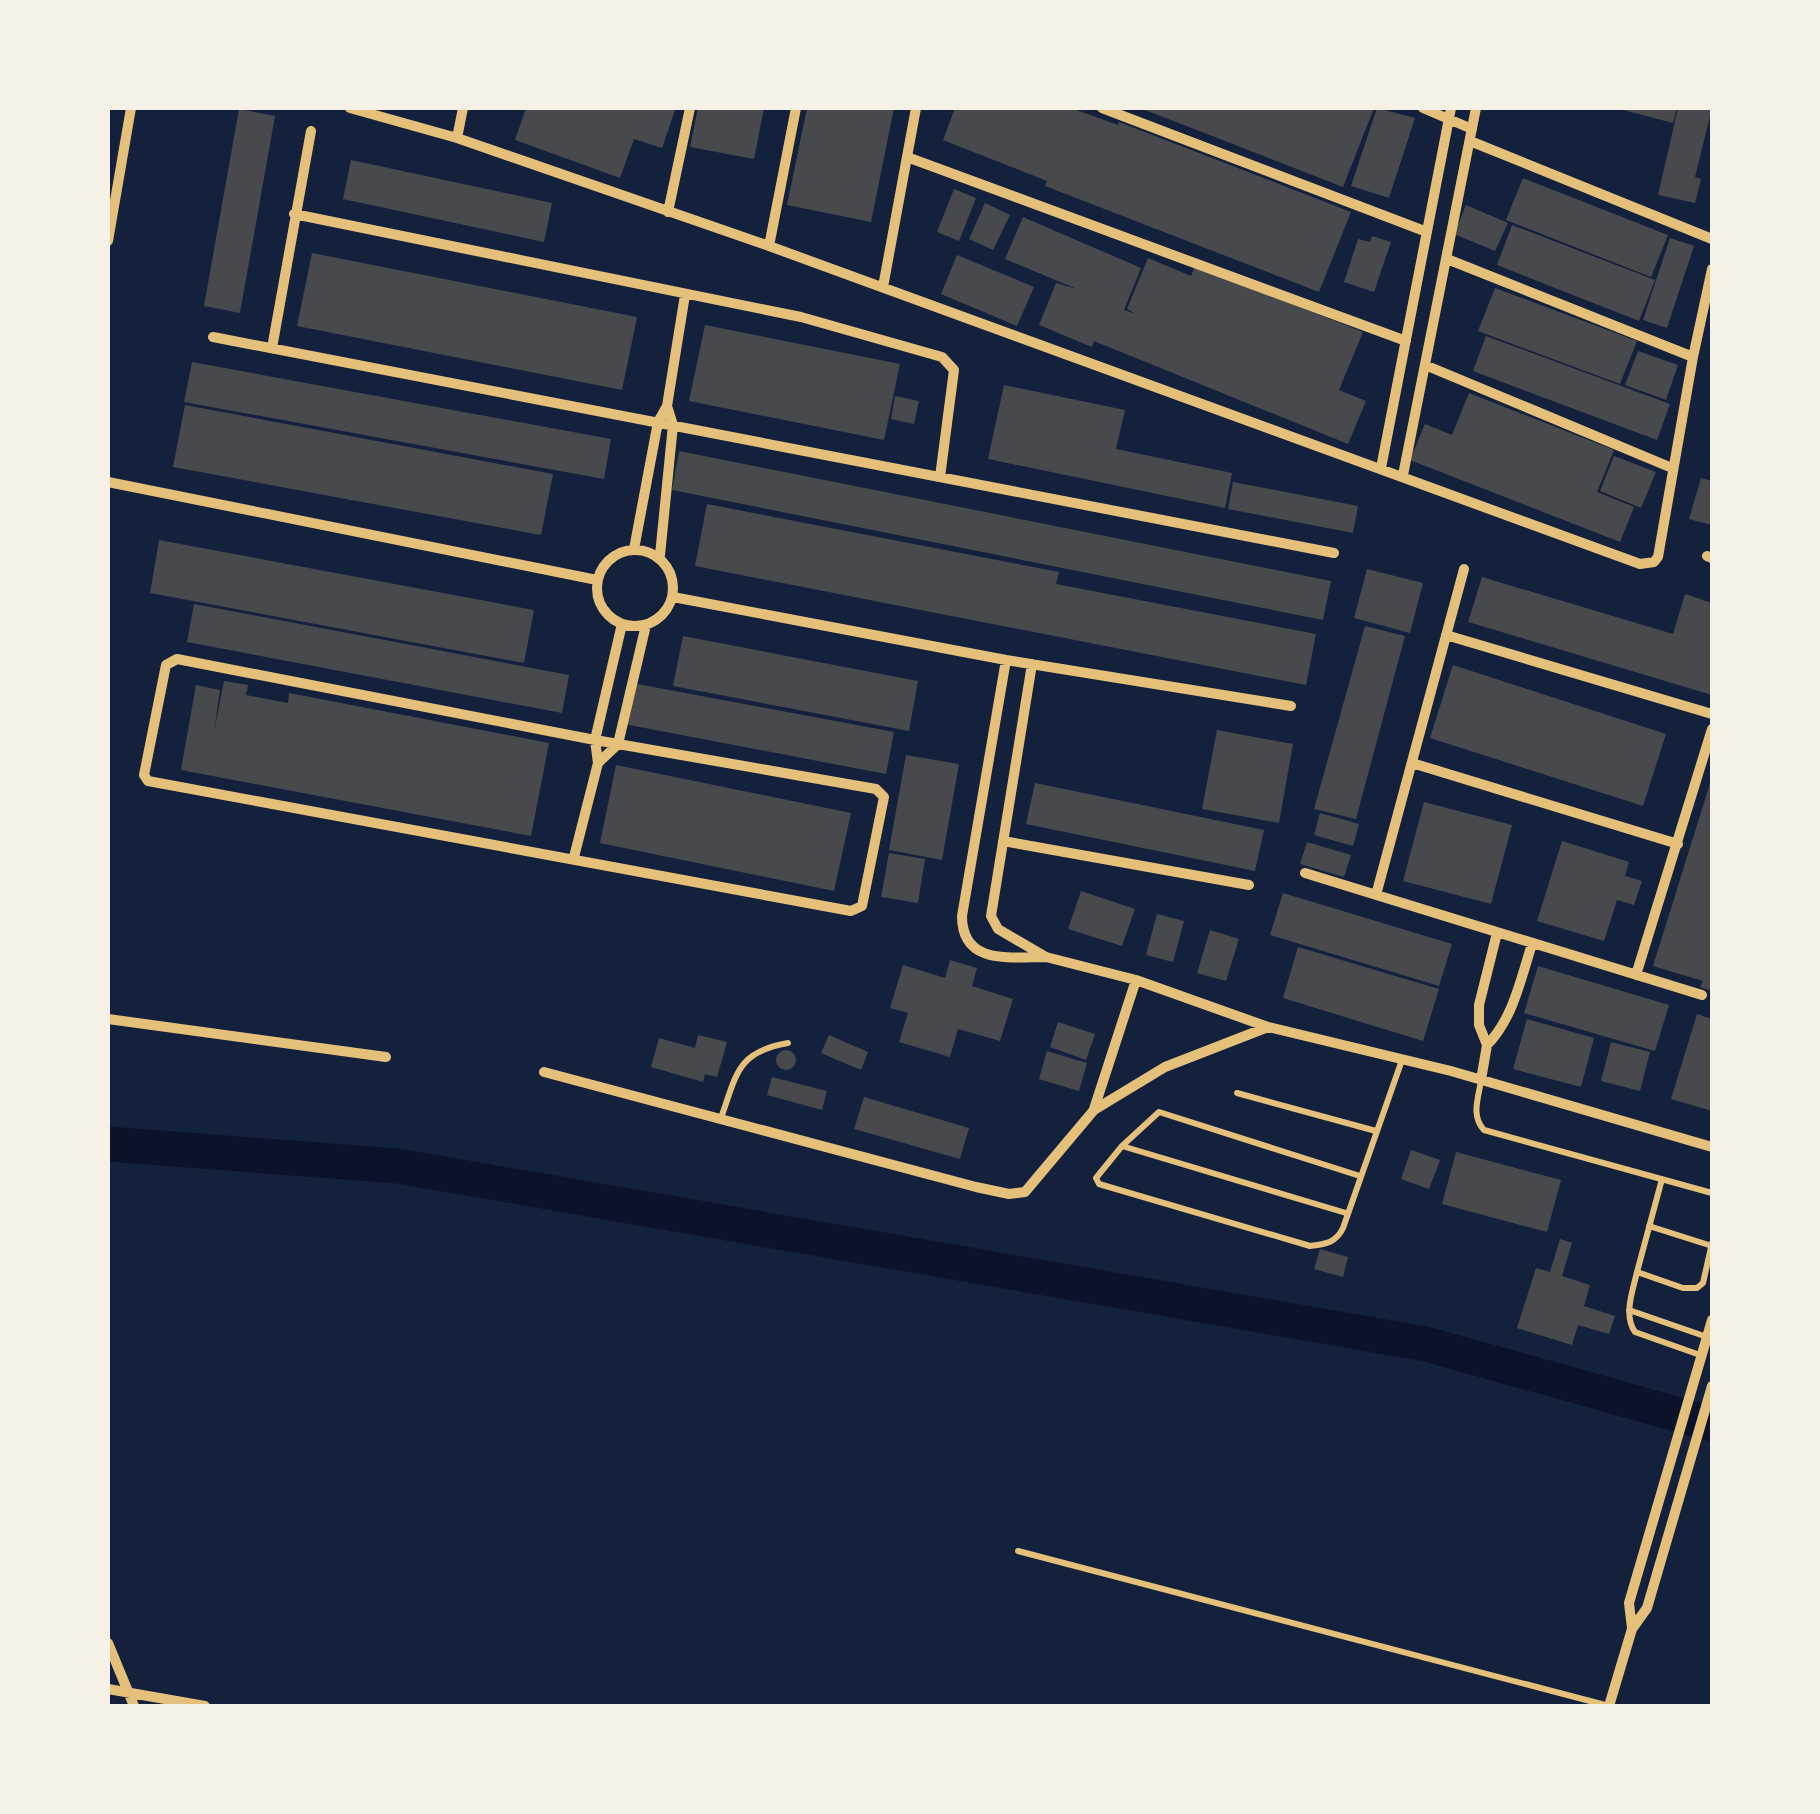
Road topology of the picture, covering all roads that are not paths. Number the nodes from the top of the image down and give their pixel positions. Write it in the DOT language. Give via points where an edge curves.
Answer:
graph roads {
  1 [pos="131,108"];
  2 [pos="350,108"];
  3 [pos="464,108"];
  4 [pos="687,108"];
  5 [pos="796,108"];
  6 [pos="916,108"];
  7 [pos="1102,108"];
  8 [pos="1423,108"];
  9 [pos="1476,108"];
  10 [pos="1450,112"];
  11 [pos="311,131"];
  12 [pos="1471,135"];
  13 [pos="457,138"];
  14 [pos="907,157"];
  15 [pos="668,212"];
  16 [pos="294,214"];
  17 [pos="1427,232"];
  18 [pos="1712,239"];
  19 [pos="108,241"];
  20 [pos="769,246"];
  21 [pos="1446,259"];
  22 [pos="1712,268"];
  23 [pos="883,288"];
  24 [pos="684,295"];
  25 [pos="213,338"];
  26 [pos="1406,340"];
  27 [pos="272,348"];
  28 [pos="1693,357"];
  29 [pos="1425,364"];
  30 [pos="667,406"];
  31 [pos="658,422"];
  32 [pos="674,425"];
  33 [pos="1381,468"];
  34 [pos="1672,468"];
  35 [pos="1403,476"];
  36 [pos="940,477"];
  37 [pos="108,482"];
  38 [pos="634,549"];
  39 [pos="1334,553"];
  40 [pos="660,555"];
  41 [pos="1464,569"];
  42 [pos="596,580"];
  43 [pos="673,596"];
  44 [pos="622,624"];
  45 [pos="646,625"];
  46 [pos="1446,635"];
  47 [pos="1006,660"];
  48 [pos="1032,664"];
  49 [pos="1291,706"];
  50 [pos="1712,714"];
  51 [pos="1712,730"];
  52 [pos="595,740"];
  53 [pos="618,744"];
  54 [pos="598,763"];
  55 [pos="1412,763"];
  56 [pos="1004,841"];
  57 [pos="1678,844"];
  58 [pos="574,857"];
  59 [pos="1305,873"];
  60 [pos="1249,885"];
  61 [pos="1376,895"];
  62 [pos="1498,933"];
  63 [pos="1532,944"];
  64 [pos="1050,958"];
  65 [pos="1636,974"];
  66 [pos="1136,980"];
  67 [pos="1702,995"];
  68 [pos="108,1018"];
  69 [pos="1268,1028"];
  70 [pos="788,1042"];
  71 [pos="1487,1045"];
  72 [pos="386,1057"];
  73 [pos="1402,1060"];
  74 [pos="544,1072"];
  75 [pos="1481,1080"];
  76 [pos="1237,1093"];
  77 [pos="1094,1110"];
  78 [pos="720,1119"];
  79 [pos="1376,1131"];
  80 [pos="1122,1146"];
  81 [pos="1712,1147"];
  82 [pos="1360,1176"];
  83 [pos="1662,1179"];
  84 [pos="1712,1192"];
  85 [pos="1346,1213"];
  86 [pos="1649,1226"];
  87 [pos="1712,1245"];
  88 [pos="1637,1272"];
  89 [pos="1629,1310"];
  90 [pos="1712,1320"];
  91 [pos="1707,1337"];
  92 [pos="1702,1356"];
  93 [pos="1712,1386"];
  94 [pos="1689,1400"];
  95 [pos="1708,1406"];
  96 [pos="1018,1551"];
  97 [pos="1632,1629"];
  98 [pos="108,1643"];
  99 [pos="108,1689"];
  100 [pos="128,1691"];
  101 [pos="134,1706"];
  102 [pos="204,1706"];
  103 [pos="1609,1706"];
  1 -- 19 [label="street"];
  2 -- 13 [label="street"];
  3 -- 13 [label="street"];
  4 -- 15 [label="street"];
  5 -- 20 [label="street"];
  6 -- 14 [label="street"];
  7 -- 17 [label="street"];
  8 -- 10 [label="street"];
  9 -- 12 [label="street"];
  10 -- 12 [label="street"];
  10 -- 17 [label="street"];
  11 -- 16 [label="street"];
  12 -- 18 [label="street"];
  12 -- 21 [label="street"];
  13 -- 15 [label="street"];
  14 -- 23 [label="street"];
  14 -- 26 [label="street"];
  15 -- 20 [label="street"];
  16 -- 24 [label="street"];
  16 -- 27 [label="street"];
  17 -- 26 [label="street"];
  20 -- 23 [label="street"];
  21 -- 28 [label="street"];
  21 -- 29 [label="street"];
  22 -- 28 [label="street"];
  23 -- 33 [label="street"];
  24 -- 30 [label="street"];
  24 -- 36 [label="street" via="801,317 950,362"];
  25 -- 27 [label="street"];
  26 -- 33 [label="street"];
  27 -- 31 [label="street"];
  28 -- 34 [label="street"];
  29 -- 34 [label="street"];
  29 -- 35 [label="street"];
  30 -- 31 [label="street"];
  30 -- 32 [label="street"];
  31 -- 32 [label="street"];
  31 -- 38 [label="street"];
  32 -- 36 [label="street"];
  32 -- 40 [label="street"];
  33 -- 35 [label="street"];
  34 -- 35 [label="street" via="1659,551 1654,562 1640,564"];
  36 -- 39 [label="street"];
  37 -- 42 [label="street"];
  38 -- 40 [label="street"];
  38 -- 42 [label="street" via="605,564"];
  40 -- 43 [label="street" via="673,576"];
  41 -- 46 [label="street"];
  42 -- 44 [label="street" via="606,614"];
  43 -- 45 [label="street" via="664,616"];
  43 -- 47 [label="street"];
  44 -- 45 [label="street"];
  44 -- 52 [label="street"];
  45 -- 53 [label="street"];
  46 -- 50 [label="street"];
  46 -- 55 [label="street"];
  47 -- 48 [label="street"];
  47 -- 64 [label="street" via="962,934 982,953"];
  48 -- 49 [label="street"];
  48 -- 56 [label="street"];
  51 -- 57 [label="street"];
  52 -- 53 [label="street"];
  52 -- 54 [label="street"];
  52 -- 58 [label="street" via="177,659 166,664 144,775 148,781"];
  53 -- 54 [label="street"];
  53 -- 58 [label="street" via="881,792 862,906 851,911"];
  54 -- 58 [label="street"];
  55 -- 57 [label="street"];
  55 -- 61 [label="street"];
  56 -- 60 [label="street"];
  56 -- 64 [label="street" via="993,924"];
  57 -- 65 [label="street"];
  59 -- 61 [label="street"];
  61 -- 62 [label="street"];
  62 -- 63 [label="street"];
  62 -- 71 [label="street" via="1479,1005"];
  63 -- 65 [label="street"];
  63 -- 71 [label="street" via="1510,1011"];
  64 -- 66 [label="street"];
  65 -- 67 [label="street"];
  66 -- 69 [label="street"];
  66 -- 77 [label="street"];
  68 -- 72 [label="street"];
  69 -- 73 [label="street"];
  69 -- 77 [label="street" via="1165,1066"];
  70 -- 78 [label="lane" via="748,1058"];
  71 -- 75 [label="street"];
  73 -- 75 [label="street"];
  73 -- 79 [label="lane"];
  74 -- 78 [label="street"];
  75 -- 81 [label="street"];
  75 -- 83 [label="lane" via="1475,1114 1484,1130"];
  76 -- 79 [label="lane"];
  77 -- 78 [label="street" via="1032,1186 1009,1194"];
  79 -- 82 [label="lane"];
  80 -- 82 [label="lane" via="1159,1112"];
  80 -- 85 [label="lane"];
  80 -- 85 [label="lane" via="1100,1170 1099,1184 1310,1246 1338,1238"];
  82 -- 85 [label="lane"];
  83 -- 84 [label="lane"];
  83 -- 86 [label="lane"];
  86 -- 87 [label="lane"];
  86 -- 88 [label="lane"];
  87 -- 88 [label="lane" via="1697,1288"];
  88 -- 89 [label="lane"];
  89 -- 91 [label="lane"];
  89 -- 92 [label="lane" via="1635,1332"];
  90 -- 91 [label="street"];
  91 -- 92 [label="street"];
  92 -- 94 [label="street"];
  93 -- 95 [label="street"];
  94 -- 95 [label="street"];
  94 -- 97 [label="street" via="1629,1603"];
  95 -- 97 [label="street" via="1647,1608"];
  96 -- 103 [label="lane"];
  97 -- 103 [label="street"];
  98 -- 100 [label="street"];
  99 -- 100 [label="street"];
  100 -- 101 [label="street"];
  100 -- 102 [label="street"];
}
